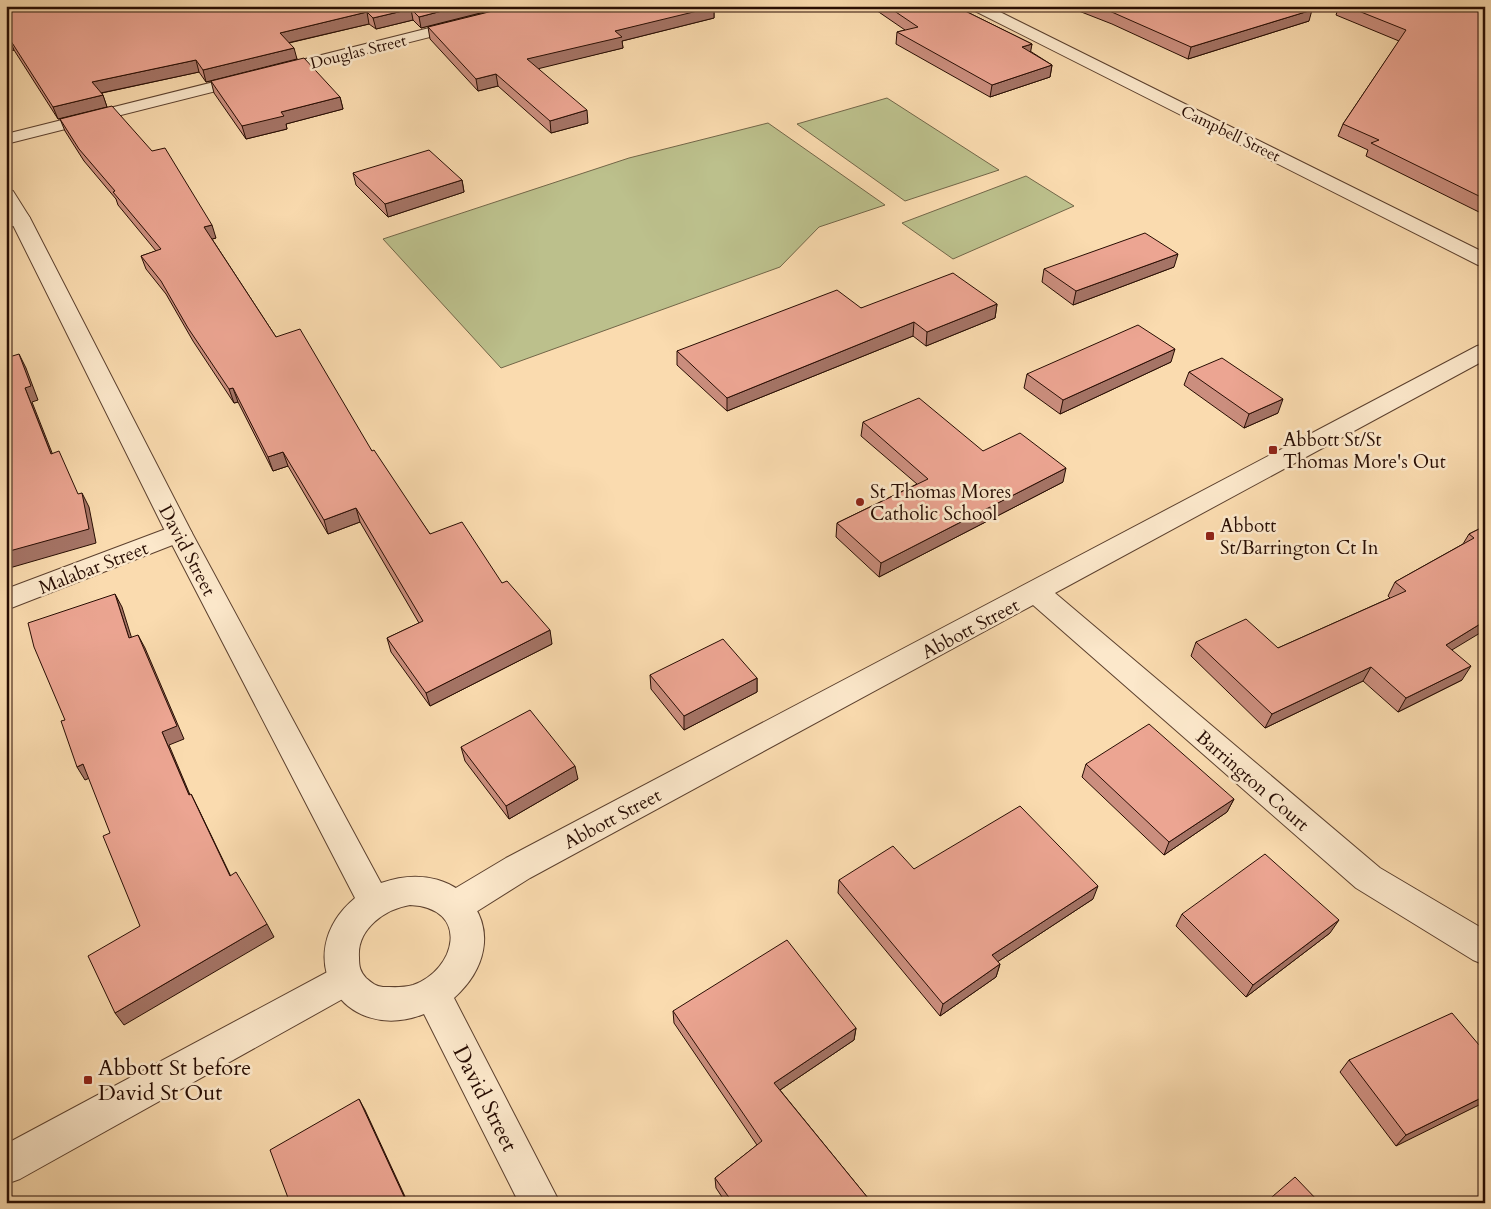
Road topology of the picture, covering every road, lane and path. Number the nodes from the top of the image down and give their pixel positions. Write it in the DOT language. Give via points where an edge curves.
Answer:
graph roads {
  1 [pos="536,6"];
  2 [pos="976,6"];
  3 [pos="6,138"];
  4 [pos="6,195"];
  5 [pos="13,220"];
  6 [pos="1485,261"];
  7 [pos="1485,351"];
  8 [pos="179,533"];
  9 [pos="1036,592"];
  10 [pos="6,600"];
  11 [pos="374,902"];
  12 [pos="456,906"];
  13 [pos="1485,949"];
  14 [pos="345,980"];
  15 [pos="432,993"];
  16 [pos="6,1166"];
  17 [pos="540,1203"];
  1 -- 3 [label="street, Douglas Street"];
  2 -- 6 [label="street, Campbell Street"];
  4 -- 5 [label="street, David Street"];
  5 -- 8 [label="street, David Street"];
  7 -- 9 [label="street, Abbott Street"];
  8 -- 10 [label="street, Malabar Street"];
  8 -- 11 [label="street, David Street"];
  9 -- 12 [label="street, Abbott Street" via="518,868"];
  9 -- 13 [label="street, Barrington Court" via="1368,878"];
  11 -- 12 [label="street" via="392,894 419,890 436,893"];
  11 -- 14 [label="street" via="359,914 343,938 340,964"];
  12 -- 15 [label="street" via="467,926 466,950 454,974"];
  14 -- 15 [label="street" via="360,996 382,1004 408,1003"];
  14 -- 16 [label="street"];
  15 -- 17 [label="street, David Street"];
}
